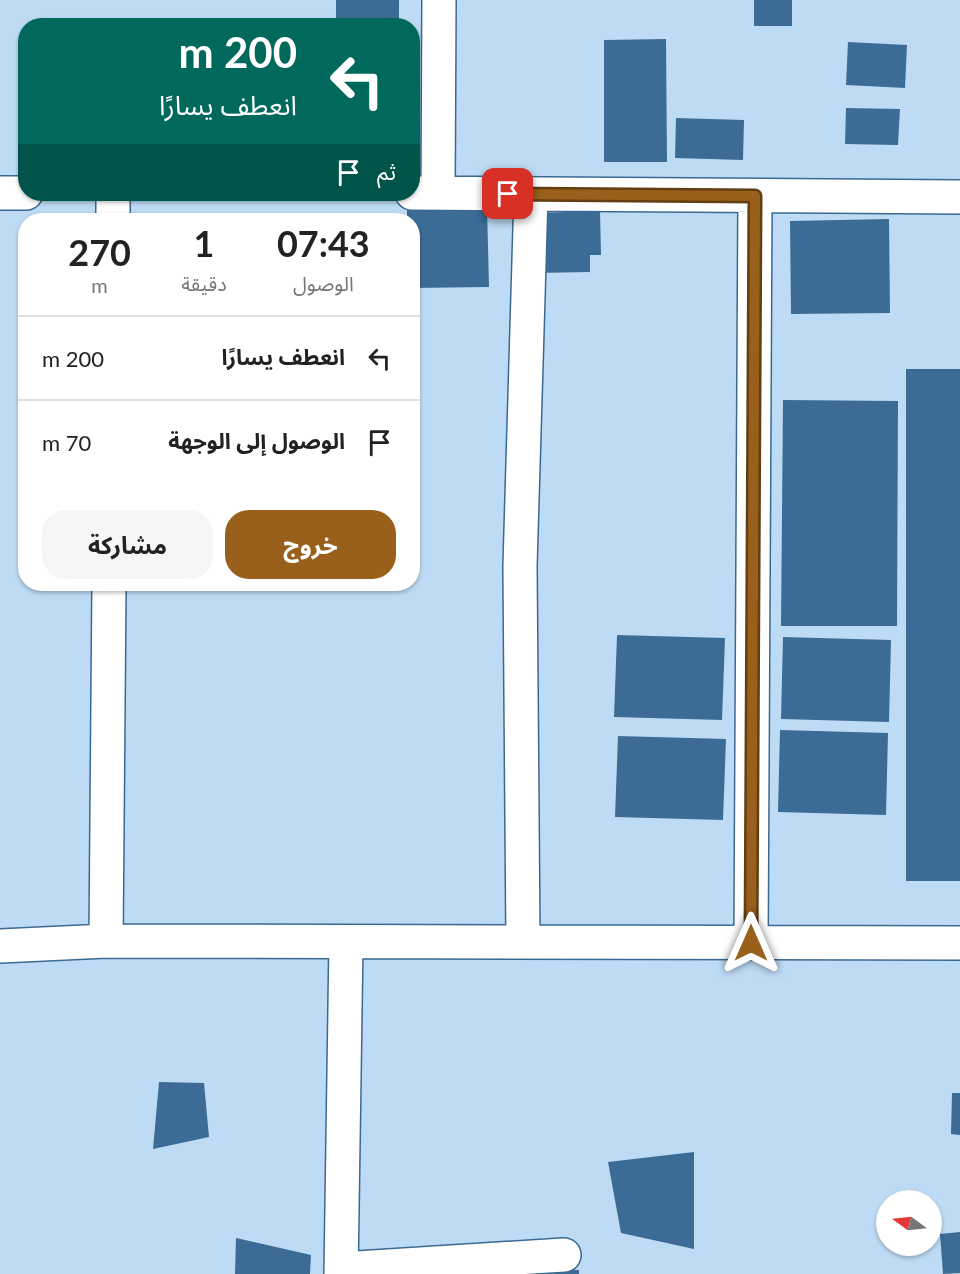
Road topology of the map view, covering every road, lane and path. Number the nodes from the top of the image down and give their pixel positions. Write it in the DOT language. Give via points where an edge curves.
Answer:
graph roads {
  1 [pos="439,0"];
  2 [pos="0,192"];
  3 [pos="18,193"];
  4 [pos="425,193"];
  5 [pos="531,194"];
  6 [pos="755,196"];
  7 [pos="960,197"];
  8 [pos="109,591"];
  9 [pos="106,942"];
  10 [pos="346,942"];
  11 [pos="523,942"];
  12 [pos="751,943"];
  13 [pos="960,943"];
  14 [pos="0,946"];
  15 [pos="564,1255"];
  16 [pos="341,1272"];
  1 -- 4 [label="street"];
  2 -- 3 [label="street"];
  4 -- 5 [label="street"];
  5 -- 6 [label="street"];
  5 -- 11 [label="street" via="520,566"];
  6 -- 7 [label="street"];
  6 -- 12 [label="street"];
  8 -- 9 [label="street"];
  9 -- 10 [label="street"];
  9 -- 14 [label="street"];
  10 -- 11 [label="street"];
  10 -- 16 [label="street"];
  11 -- 12 [label="street"];
  12 -- 13 [label="street"];
  15 -- 16 [label="street"];
}
